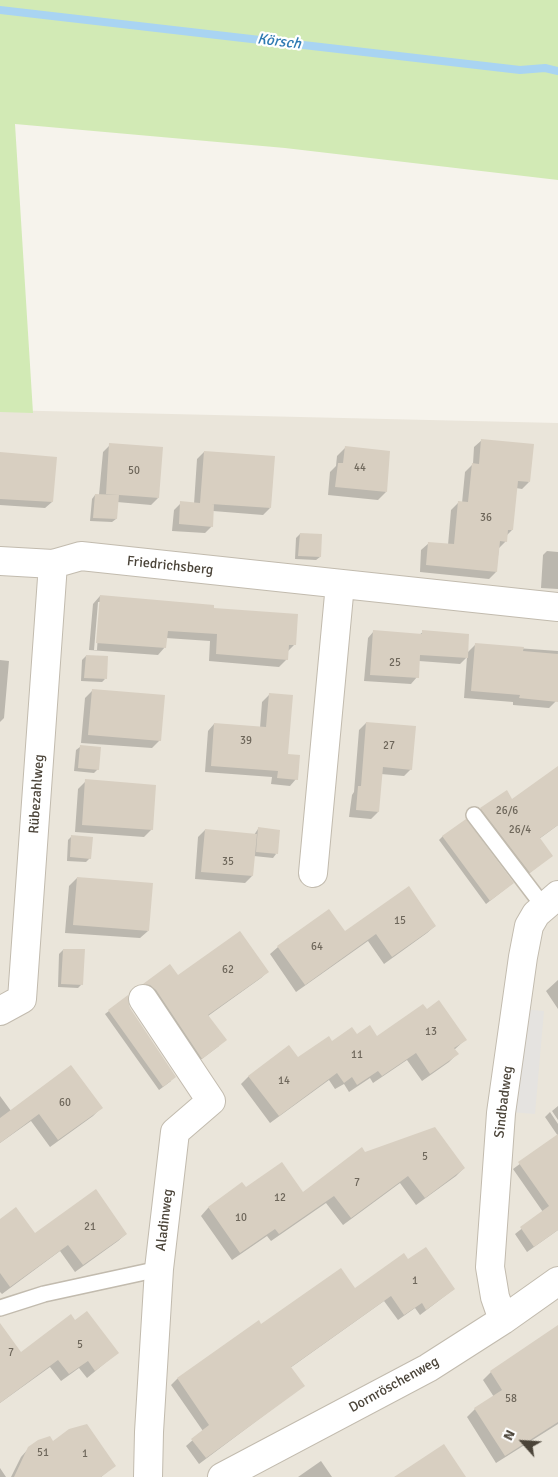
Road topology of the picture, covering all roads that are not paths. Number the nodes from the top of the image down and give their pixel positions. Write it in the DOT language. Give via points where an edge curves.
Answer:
graph roads {
  1 [pos="0,561"];
  2 [pos="53,564"];
  3 [pos="340,584"];
  4 [pos="558,607"];
  5 [pos="474,815"];
  6 [pos="313,873"];
  7 [pos="551,901"];
  8 [pos="143,999"];
  9 [pos="0,1012"];
  10 [pos="159,1269"];
  11 [pos="558,1281"];
  12 [pos="0,1308"];
  13 [pos="503,1320"];
  14 [pos="148,1477"];
  15 [pos="222,1477"];
  1 -- 2 [label="street, Friedrichsberg"];
  2 -- 3 [label="street, Friedrichsberg" via="81,556"];
  2 -- 9 [label="street, Rübezahlweg" via="22,999"];
  3 -- 4 [label="street, Friedrichsberg"];
  3 -- 6 [label="street"];
  5 -- 7 [label="lane"];
  7 -- 13 [label="street, Sindbadweg" via="536,914 529,926 501,1113 490,1267 495,1298"];
  8 -- 10 [label="street, Aladinweg" via="211,1102 175,1132"];
  10 -- 12 [label="lane" via="44,1294"];
  10 -- 14 [label="street, Aladinweg"];
  11 -- 13 [label="street, Dornröschenweg"];
  13 -- 15 [label="street, Dornröschenweg" via="428,1368"];
}
